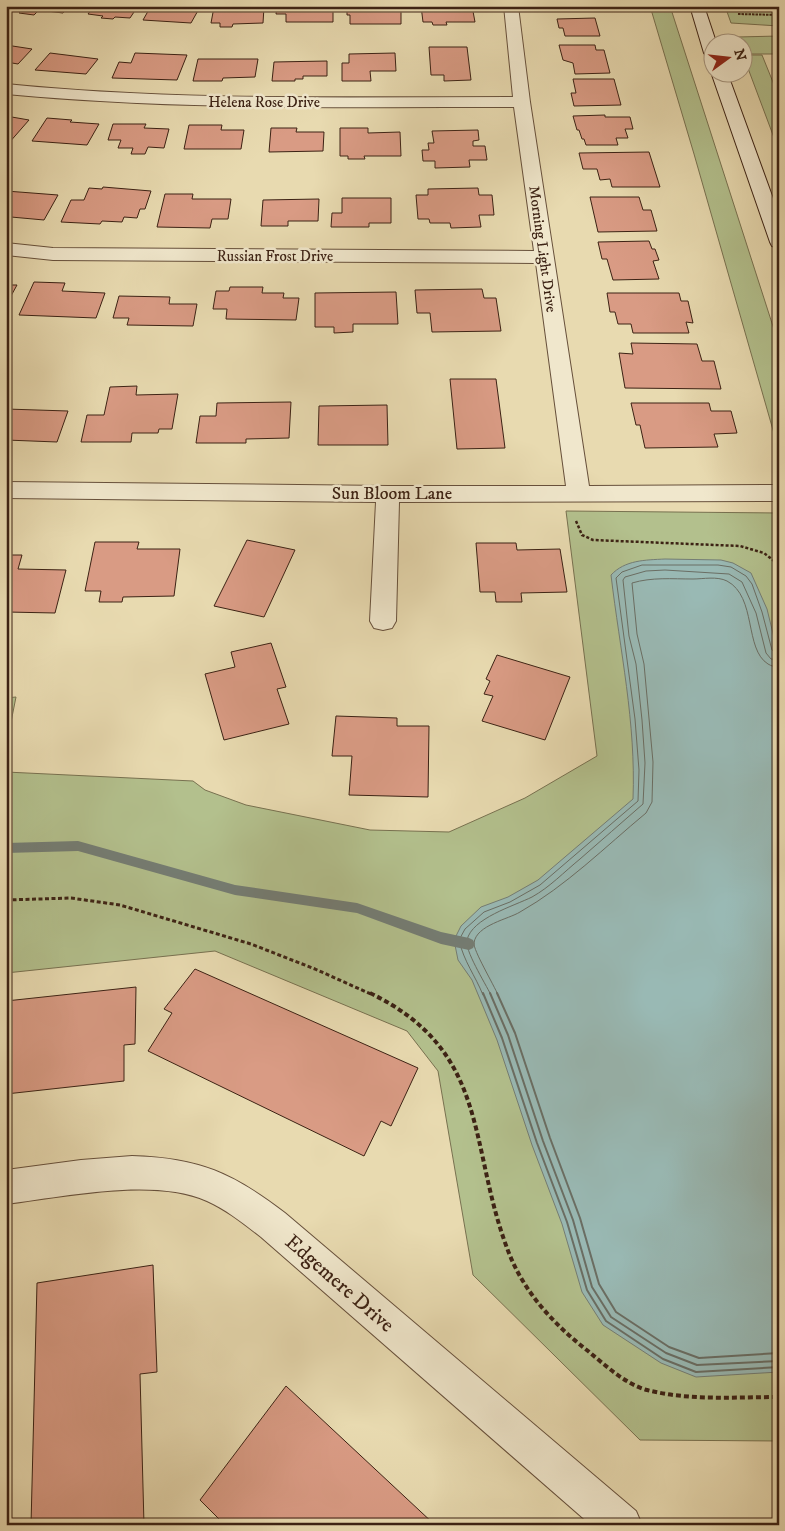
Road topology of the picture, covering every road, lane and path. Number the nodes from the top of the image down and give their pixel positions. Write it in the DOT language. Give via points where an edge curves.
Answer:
graph roads {
  1 [pos="511,6"];
  2 [pos="697,6"];
  3 [pos="775,6"];
  4 [pos="779,10"];
  5 [pos="738,14"];
  6 [pos="779,15"];
  7 [pos="705,32"];
  8 [pos="723,82"];
  9 [pos="6,89"];
  10 [pos="522,102"];
  11 [pos="779,242"];
  12 [pos="6,249"];
  13 [pos="544,257"];
  14 [pos="6,490"];
  15 [pos="578,492"];
  16 [pos="779,493"];
  17 [pos="388,494"];
  18 [pos="575,519"];
  19 [pos="779,565"];
  20 [pos="384,621"];
  21 [pos="6,900"];
  22 [pos="6,1187"];
  23 [pos="779,1397"];
  24 [pos="622,1525"];
  1 -- 10 [label="street, Morning Light Drive"];
  2 -- 7 [label="street"];
  3 -- 4 [label="path"];
  5 -- 6 [label="path"];
  8 -- 11 [label="street"];
  9 -- 10 [label="street, Helena Rose Drive" via="180,102"];
  10 -- 13 [label="street, Morning Light Drive"];
  12 -- 13 [label="street, Russian Frost Drive" via="53,254"];
  13 -- 15 [label="street, Morning Light Drive"];
  14 -- 17 [label="street, Sun Bloom Lane"];
  15 -- 16 [label="street, Sun Bloom Lane"];
  15 -- 17 [label="street, Sun Bloom Lane"];
  17 -- 20 [label="street"];
  18 -- 19 [label="path" via="582,535 593,540 740,546 764,553"];
  21 -- 23 [label="path" via="31,897 96,900 211,930 293,959 388,1002 407,1014 442,1048 456,1070 480,1134 500,1229 511,1258 526,1287 570,1338 622,1378 643,1389 676,1396"];
  22 -- 24 [label="street, Edgemere Drive" via="155,1172 183,1176 228,1193 273,1226"];
}
